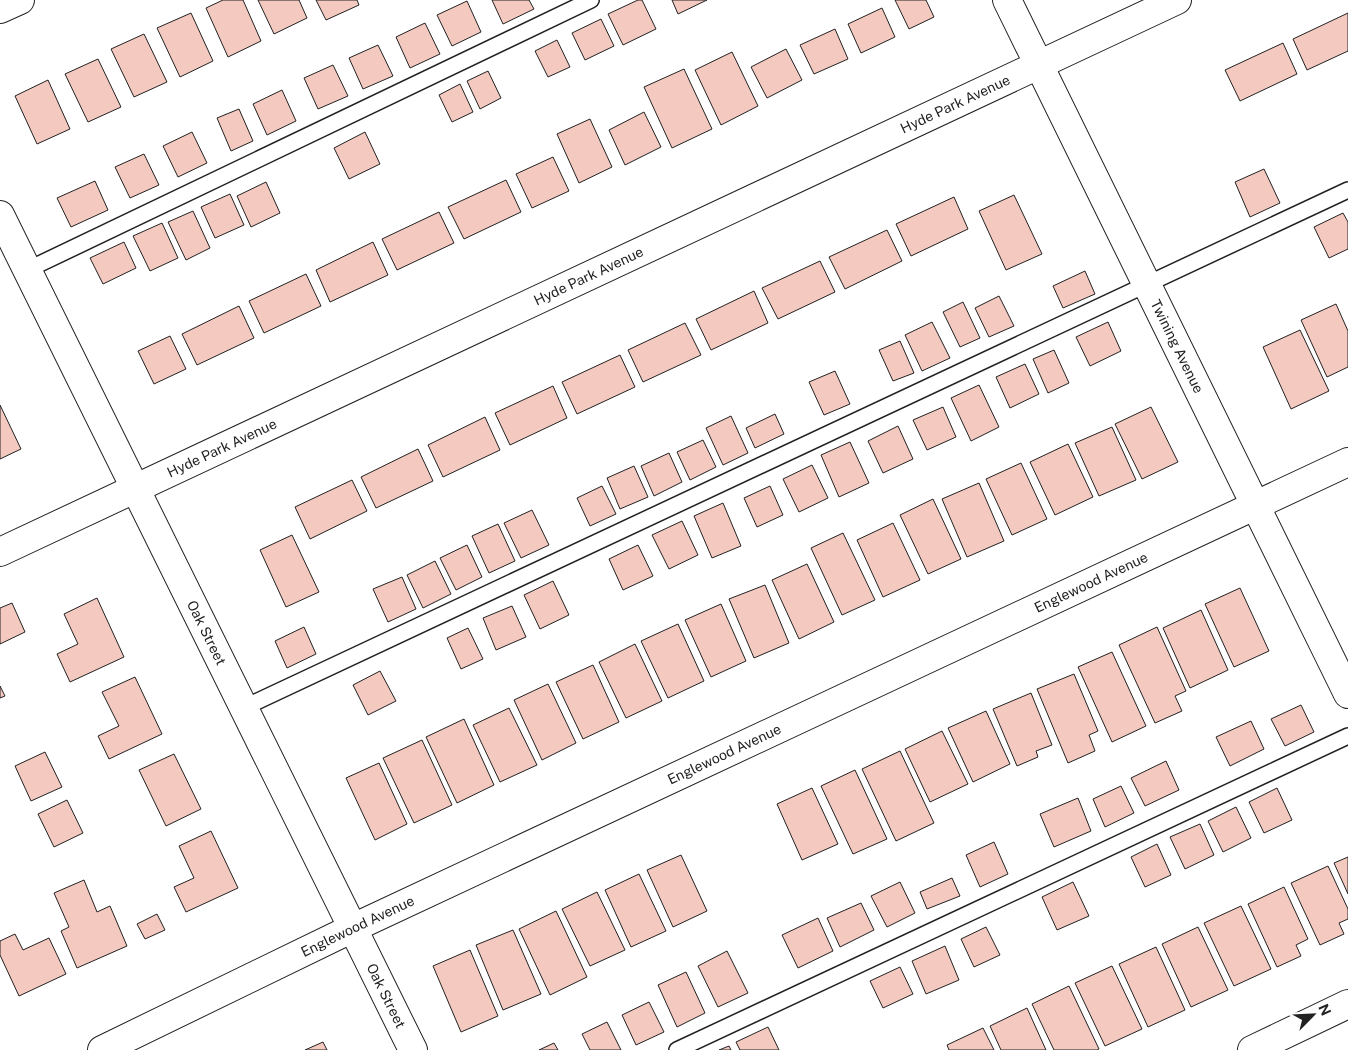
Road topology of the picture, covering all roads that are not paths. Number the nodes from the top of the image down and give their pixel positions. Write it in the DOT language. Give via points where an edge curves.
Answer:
graph roads {
  1 [pos="20,0"];
  2 [pos="591,0"];
  3 [pos="1007,0"];
  4 [pos="1177,0"];
  5 [pos="0,9"];
  6 [pos="1038,65"];
  7 [pos="1348,190"];
  8 [pos="0,215"];
  9 [pos="27,270"];
  10 [pos="1147,284"];
  11 [pos="1348,462"];
  12 [pos="135,488"];
  13 [pos="1256,505"];
  14 [pos="0,552"];
  15 [pos="1348,694"];
  16 [pos="243,708"];
  17 [pos="1348,736"];
  18 [pos="353,928"];
  19 [pos="1348,1004"];
  20 [pos="112,1048"];
  21 [pos="413,1050"];
  22 [pos="677,1050"];
  23 [pos="1252,1050"];
  1 -- 5 [label="street"];
  2 -- 9 [label="lane"];
  3 -- 6 [label="street, Twining Avenue"];
  4 -- 6 [label="street, Hyde Park Avenue"];
  6 -- 10 [label="street, Twining Avenue"];
  6 -- 12 [label="street, Hyde Park Avenue"];
  7 -- 10 [label="lane"];
  8 -- 9 [label="street, Oak Street"];
  9 -- 12 [label="street, Oak Street"];
  10 -- 13 [label="street, Twining Avenue"];
  10 -- 16 [label="lane"];
  11 -- 13 [label="street, Englewood Avenue"];
  12 -- 14 [label="street, Hyde Park Avenue"];
  12 -- 16 [label="street, Oak Street"];
  13 -- 15 [label="street, Twining Avenue"];
  13 -- 18 [label="street, Englewood Avenue"];
  16 -- 18 [label="street, Oak Street"];
  17 -- 22 [label="lane"];
  18 -- 20 [label="street, Englewood Avenue"];
  18 -- 21 [label="street, Oak Street"];
  19 -- 23 [label="street"];
}
